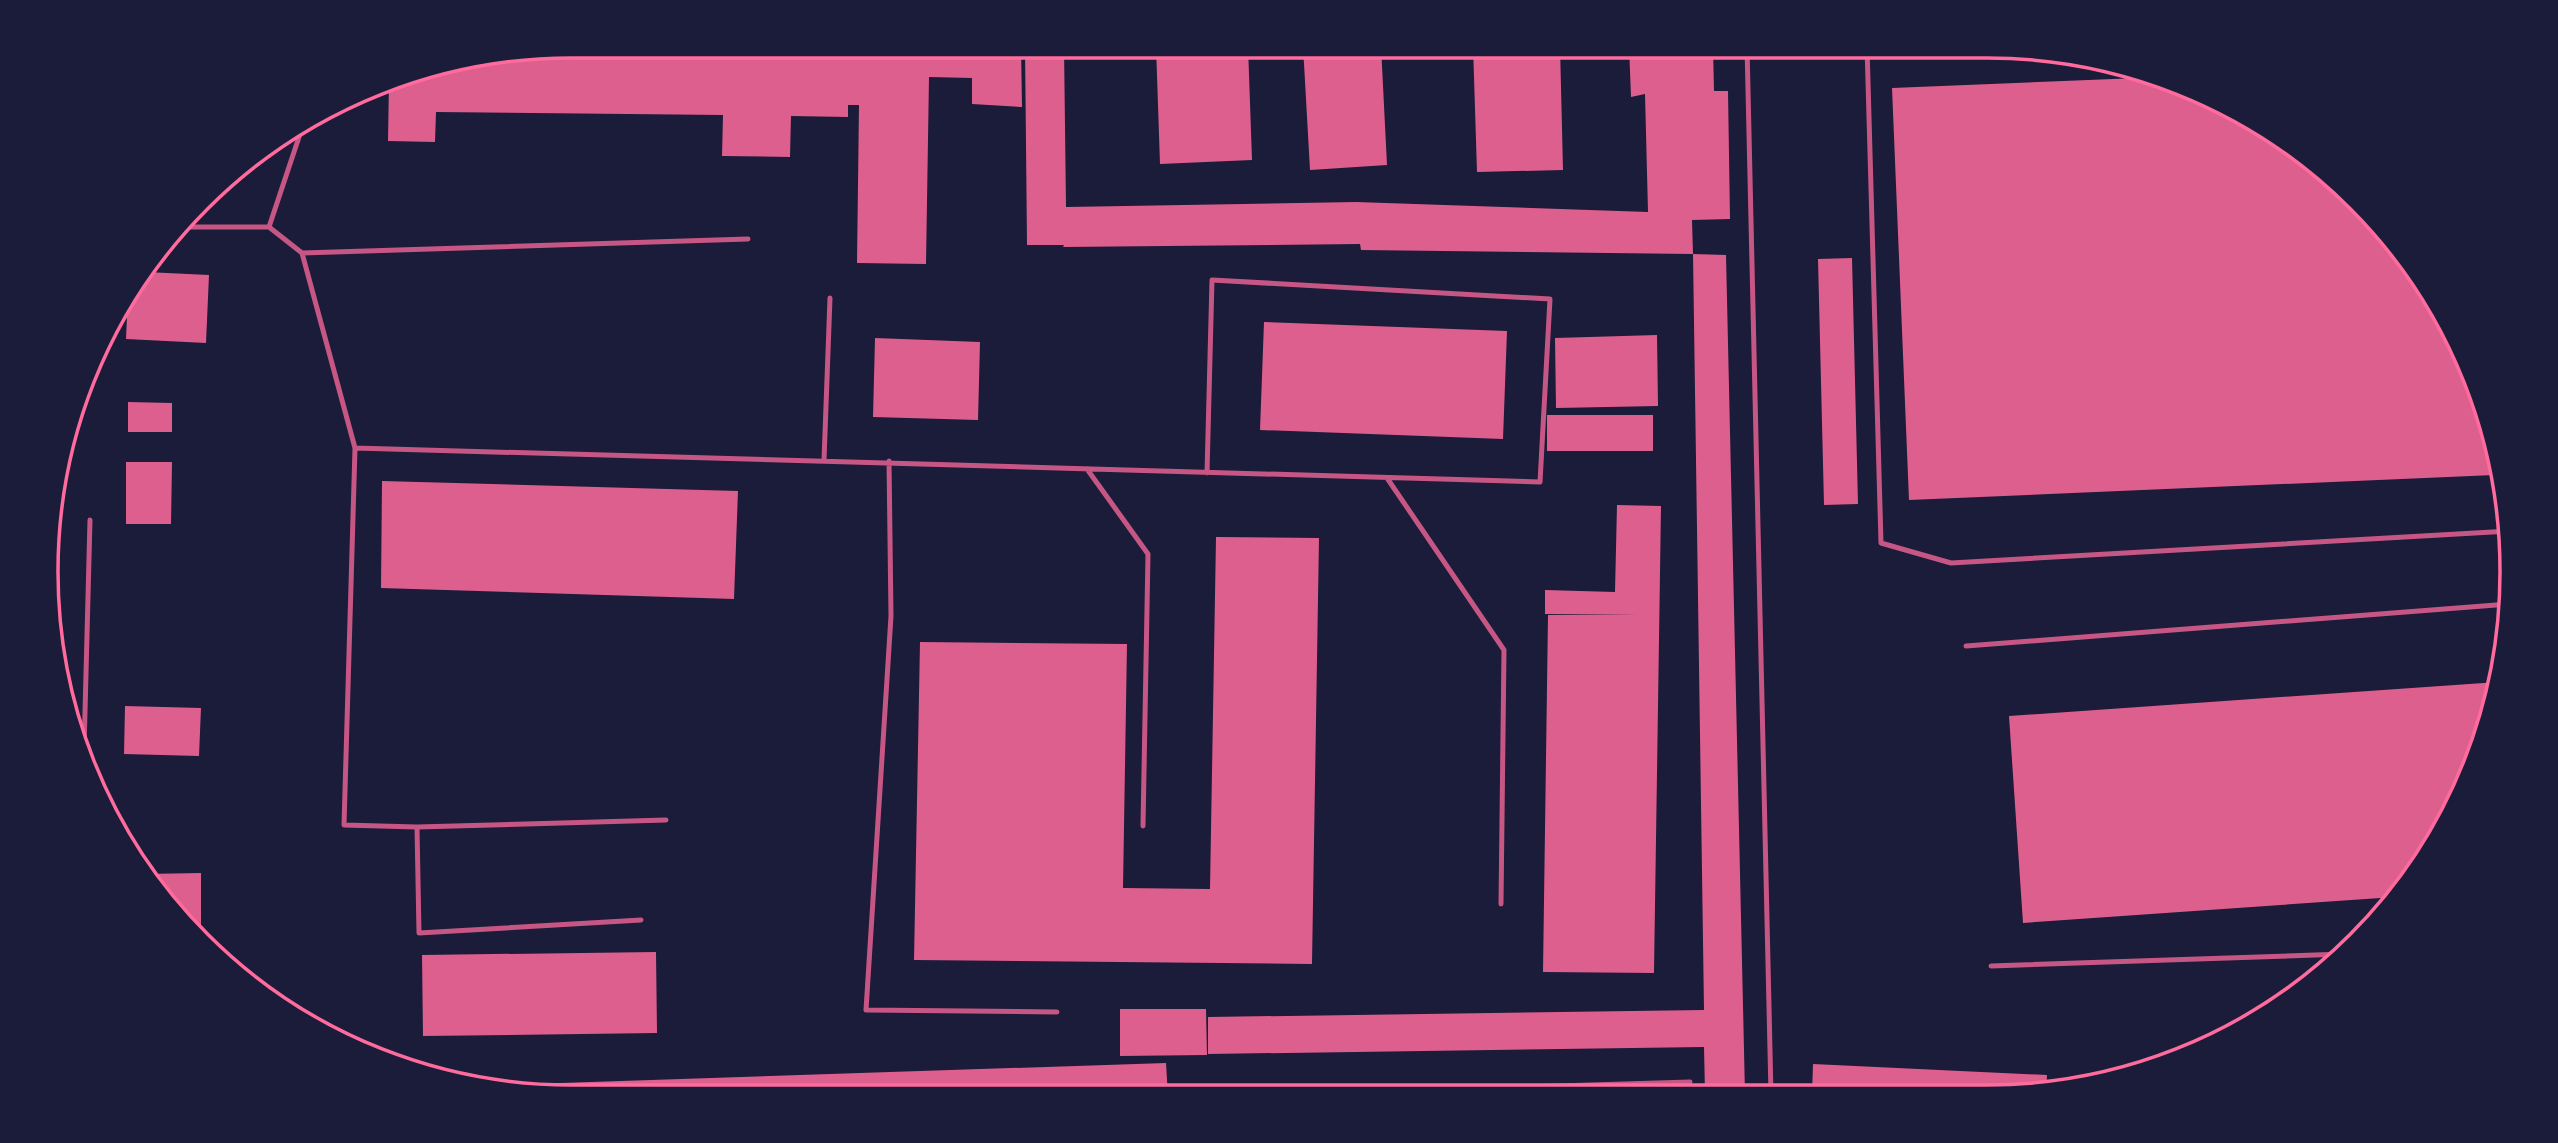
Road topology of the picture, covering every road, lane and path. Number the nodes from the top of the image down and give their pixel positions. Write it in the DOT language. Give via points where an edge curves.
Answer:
graph roads {
  1 [pos="1747,58"];
  2 [pos="1867,58"];
  3 [pos="299,136"];
  4 [pos="191,227"];
  5 [pos="269,227"];
  6 [pos="748,239"];
  7 [pos="302,253"];
  8 [pos="830,298"];
  9 [pos="355,447"];
  10 [pos="824,460"];
  11 [pos="889,461"];
  12 [pos="1087,469"];
  13 [pos="1207,473"];
  14 [pos="1387,478"];
  15 [pos="90,520"];
  16 [pos="2498,532"];
  17 [pos="2499,605"];
  18 [pos="1966,646"];
  19 [pos="84,735"];
  20 [pos="666,820"];
  21 [pos="1143,826"];
  22 [pos="417,827"];
  23 [pos="1501,904"];
  24 [pos="641,920"];
  25 [pos="2329,955"];
  26 [pos="1991,966"];
  27 [pos="1057,1012"];
  28 [pos="1690,1082"];
  29 [pos="1585,1085"];
  30 [pos="1771,1085"];
  1 -- 30 [label="lane"];
  2 -- 16 [label="lane" via="1881,542 1951,563"];
  3 -- 5 [label="lane"];
  4 -- 5 [label="lane"];
  5 -- 7 [label="lane"];
  6 -- 7 [label="lane"];
  7 -- 9 [label="lane"];
  8 -- 10 [label="lane"];
  9 -- 10 [label="lane"];
  9 -- 22 [label="lane" via="344,825"];
  10 -- 11 [label="lane"];
  11 -- 12 [label="lane"];
  11 -- 27 [label="lane" via="891,616 866,1010"];
  12 -- 13 [label="lane"];
  12 -- 21 [label="lane" via="1148,554"];
  13 -- 14 [label="lane"];
  13 -- 14 [label="lane" via="1212,280 1550,299 1540,482"];
  14 -- 23 [label="lane" via="1504,650"];
  15 -- 19 [label="lane"];
  17 -- 18 [label="lane"];
  20 -- 22 [label="lane"];
  22 -- 24 [label="lane" via="419,933"];
  25 -- 26 [label="lane"];
  28 -- 29 [label="lane"];
}
